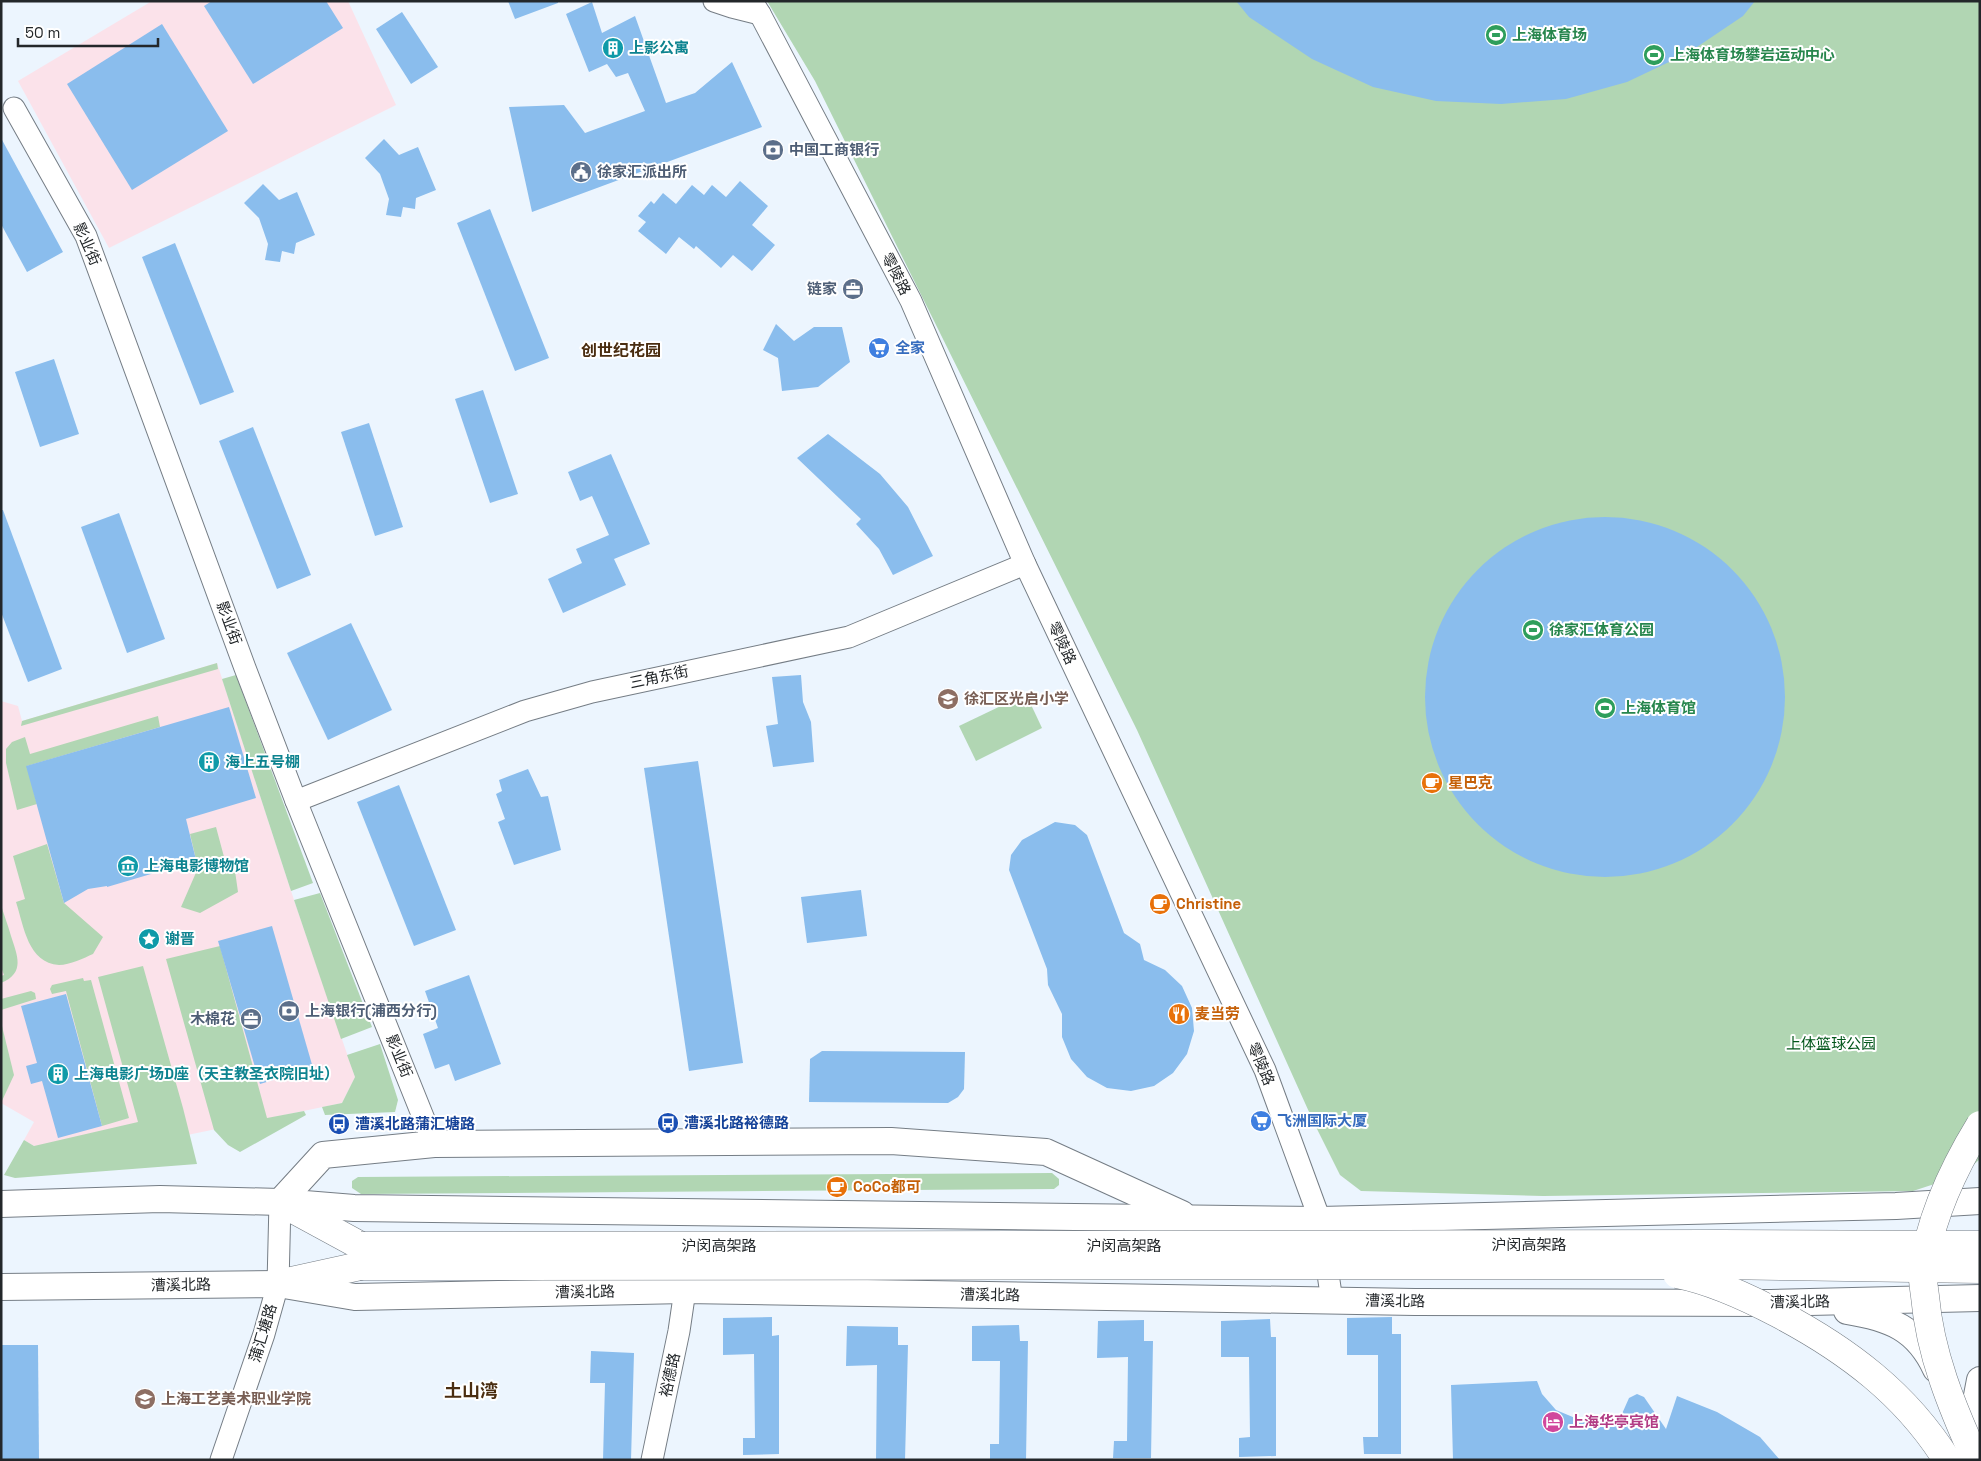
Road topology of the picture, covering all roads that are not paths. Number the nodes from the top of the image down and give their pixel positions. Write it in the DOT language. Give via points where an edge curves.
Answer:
graph roads {
  1 [pos="714,1"];
  2 [pos="756,7"];
  3 [pos="14,108"];
  4 [pos="1025,564"];
  5 [pos="296,801"];
  6 [pos="1980,1125"];
  7 [pos="434,1144"];
  8 [pos="1980,1201"];
  9 [pos="280,1202"];
  10 [pos="1,1204"];
  11 [pos="1192,1218"];
  12 [pos="1320,1220"];
  13 [pos="1980,1245"];
  14 [pos="361,1256"];
  15 [pos="1624,1265"];
  16 [pos="1980,1269"];
  17 [pos="278,1284"];
  18 [pos="1,1287"];
  19 [pos="685,1290"];
  20 [pos="1980,1298"];
  21 [pos="1332,1300"];
  22 [pos="1771,1303"];
  23 [pos="1980,1380"];
  24 [pos="221,1460"];
  25 [pos="652,1460"];
  26 [pos="1947,1460"];
  27 [pos="1964,1460"];
  28 [pos="1976,1460"];
  1 -- 2 [label="street" via="732,7"];
  2 -- 4 [label="street, 零陵路" via="910,301"];
  3 -- 5 [label="street, 影业街" via="86,236"];
  4 -- 5 [label="street, 三角东街" via="849,637 592,692 525,711"];
  4 -- 12 [label="street, 零陵路" via="1265,1070"];
  5 -- 7 [label="street, 影业街"];
  6 -- 28 [label="highway, bridge" via="1944,1190 1923,1271 1933,1349 1956,1416"];
  7 -- 9 [label="main road" via="323,1155"];
  7 -- 11 [label="main road" via="892,1142 1046,1152"];
  8 -- 12 [label="main road" via="1896,1206"];
  9 -- 10 [label="main road" via="160,1199"];
  9 -- 11 [label="main road" via="354,1208"];
  9 -- 14 [label="highway, 沪闵高架路"];
  9 -- 17 [label="street, 蒲汇塘路"];
  11 -- 12 [label="main road"];
  12 -- 21 [label="street, 零陵路"];
  13 -- 14 [label="highway, 沪闵高架路, bridge" via="1720,1244"];
  14 -- 15 [label="highway, bridge"];
  14 -- 17 [label="highway, 沪闵高架路"];
  15 -- 16 [label="highway, bridge"];
  15 -- 26 [label="highway, bridge" via="1680,1274 1720,1286 1754,1300 1834,1346 1895,1394 1922,1423"];
  17 -- 18 [label="main road, 漕溪北路"];
  17 -- 19 [label="main road, 漕溪北路" via="355,1296"];
  17 -- 24 [label="street, 蒲汇塘路"];
  19 -- 21 [label="main road, 漕溪北路"];
  19 -- 25 [label="street, 裕德路"];
  20 -- 22 [label="main road, 漕溪北路"];
  21 -- 22 [label="main road, 漕溪北路"];
  22 -- 27 [label="main road" via="1868,1314 1885,1319 1918,1339 1942,1381"];
  23 -- 27 [label="main road"];
}
